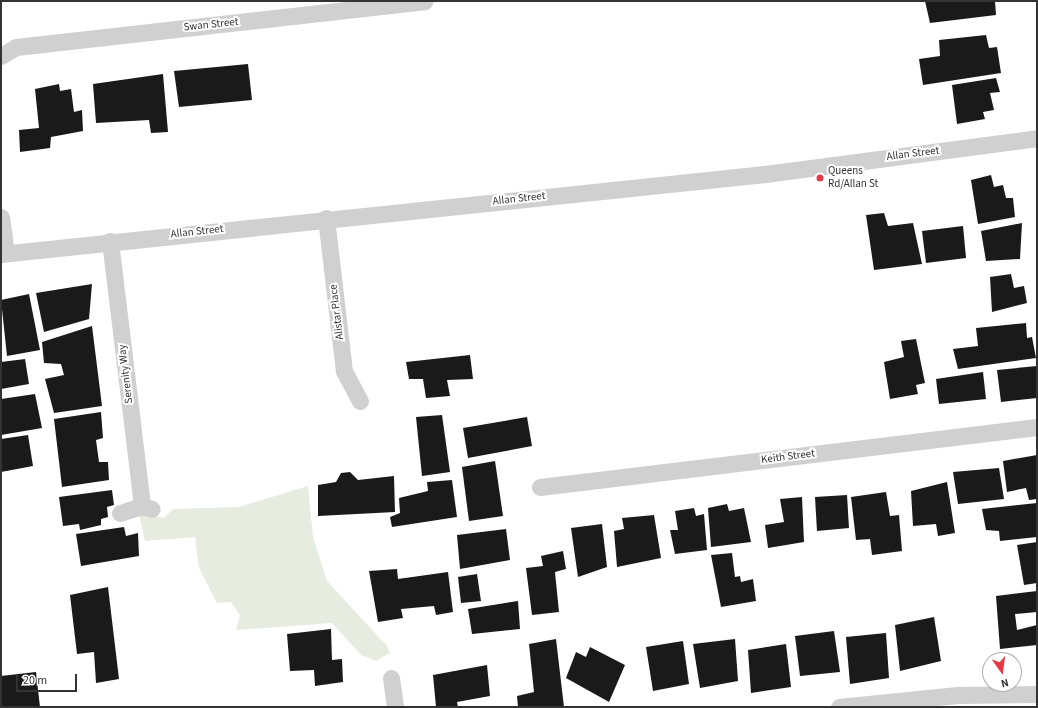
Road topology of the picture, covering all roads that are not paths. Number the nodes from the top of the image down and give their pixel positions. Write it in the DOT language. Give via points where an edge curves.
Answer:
graph roads {
  1 [pos="424,1"];
  2 [pos="1,56"];
  3 [pos="1037,138"];
  4 [pos="1,216"];
  5 [pos="326,218"];
  6 [pos="110,241"];
  7 [pos="3,253"];
  8 [pos="360,401"];
  9 [pos="1037,427"];
  10 [pos="540,487"];
  11 [pos="120,513"];
  12 [pos="391,678"];
  13 [pos="1037,694"];
  14 [pos="395,707"];
  15 [pos="839,707"];
  1 -- 2 [label="street, Swan Street" via="16,47"];
  3 -- 5 [label="street, Allan Street" via="765,174"];
  4 -- 7 [label="street"];
  5 -- 6 [label="street, Allan Street"];
  5 -- 8 [label="street, Alistar Place" via="344,371"];
  6 -- 7 [label="street, Allan Street"];
  6 -- 11 [label="street, Serenity Way" via="147,507"];
  9 -- 10 [label="street, Keith Street"];
  12 -- 14 [label="street"];
  13 -- 15 [label="street" via="957,695"];
}
